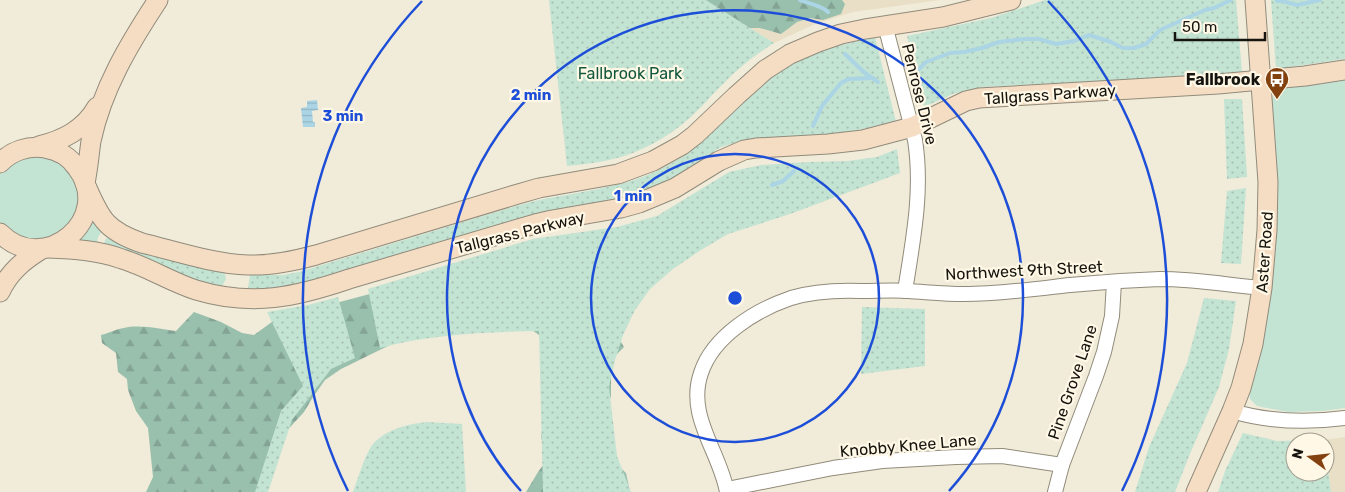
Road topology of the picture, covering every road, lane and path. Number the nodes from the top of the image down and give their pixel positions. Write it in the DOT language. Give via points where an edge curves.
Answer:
graph roads {
  1 [pos="158,0"];
  2 [pos="1011,0"];
  3 [pos="1255,0"];
  4 [pos="885,25"];
  5 [pos="1345,70"];
  6 [pos="1261,79"];
  7 [pos="108,89"];
  8 [pos="912,126"];
  9 [pos="34,147"];
  10 [pos="0,163"];
  11 [pos="86,185"];
  12 [pos="0,233"];
  13 [pos="44,249"];
  14 [pos="1114,282"];
  15 [pos="1262,288"];
  16 [pos="905,291"];
  17 [pos="0,292"];
  18 [pos="1232,411"];
  19 [pos="1345,418"];
  20 [pos="1062,465"];
  21 [pos="727,490"];
  22 [pos="1055,492"];
  23 [pos="1196,492"];
  1 -- 7 [label="street" via="128,47"];
  2 -- 4 [label="street, Tallgrass Parkway" via="943,17"];
  3 -- 6 [label="street, Aster Road"];
  4 -- 8 [label="street, Penrose Drive"];
  4 -- 11 [label="street, Tallgrass Parkway" via="841,34 781,60 750,82 682,145 644,165 618,174 518,194 288,262 261,265 228,263 130,239 102,219"];
  5 -- 6 [label="street, Tallgrass Parkway"];
  6 -- 8 [label="street, Tallgrass Parkway" via="1181,87 979,98"];
  6 -- 15 [label="street, Aster Road" via="1268,182"];
  7 -- 9 [label="street" via="92,115 77,130 54,142"];
  7 -- 11 [label="street" via="92,140"];
  8 -- 13 [label="street, Tallgrass Parkway" via="854,141 744,150 675,188 639,203 535,224 290,296 243,299 212,294 178,284 122,258"];
  8 -- 16 [label="street, Penrose Drive" via="917,150 918,204"];
  9 -- 10 [label="street" via="12,153"];
  9 -- 11 [label="street, Tallgrass Parkway" via="66,156 81,172"];
  11 -- 13 [label="street" via="84,218 63,242"];
  12 -- 13 [label="street, Tallgrass Parkway" via="22,247"];
  13 -- 17 [label="street" via="18,266"];
  14 -- 15 [label="street, Northwest 9th Street" via="1200,281"];
  14 -- 16 [label="street, Northwest 9th Street" via="964,294"];
  14 -- 20 [label="street, Pine Grove Lane" via="1112,316 1104,352"];
  15 -- 18 [label="street, Aster Road" via="1249,358"];
  16 -- 21 [label="street, Northwest 9th Street" via="840,290 791,298 759,312 714,348 700,373 698,404 701,422"];
  18 -- 19 [label="street" via="1299,421"];
  18 -- 23 [label="street, Aster Road"];
  20 -- 21 [label="street, Knobby Knee Lane" via="1002,456 882,461"];
  20 -- 22 [label="street, Pine Grove Lane"];
}
